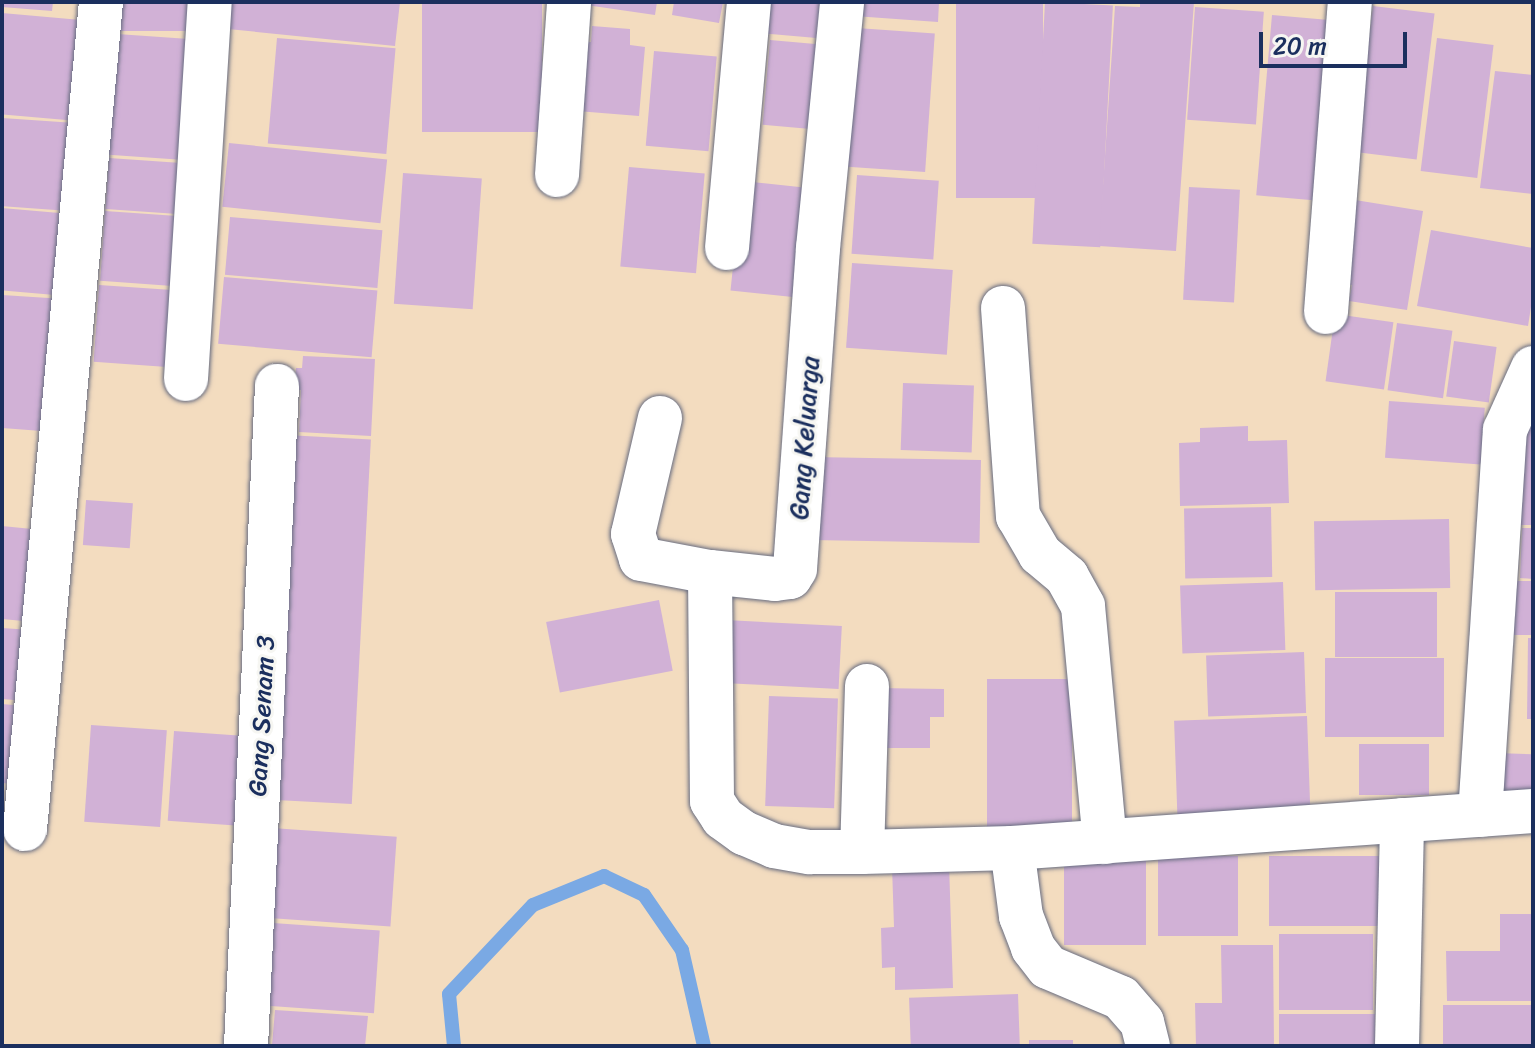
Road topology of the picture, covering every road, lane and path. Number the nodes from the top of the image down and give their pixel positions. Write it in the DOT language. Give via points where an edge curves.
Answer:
graph roads {
  1 [pos="101,2"];
  2 [pos="210,2"];
  3 [pos="569,2"];
  4 [pos="749,2"];
  5 [pos="842,2"];
  6 [pos="1350,2"];
  7 [pos="557,175"];
  8 [pos="727,248"];
  9 [pos="1003,308"];
  10 [pos="1326,312"];
  11 [pos="1533,368"];
  12 [pos="186,379"];
  13 [pos="277,386"];
  14 [pos="660,418"];
  15 [pos="710,572"];
  16 [pos="867,686"];
  17 [pos="1533,811"];
  18 [pos="1480,815"];
  19 [pos="1402,820"];
  20 [pos="25,829"];
  21 [pos="1105,842"];
  22 [pos="1012,848"];
  23 [pos="862,852"];
  24 [pos="246,1046"];
  25 [pos="1148,1046"];
  26 [pos="1397,1046"];
  1 -- 20 [label="street"];
  2 -- 12 [label="street"];
  3 -- 7 [label="street"];
  4 -- 8 [label="street"];
  5 -- 15 [label="street, Gang Keluarga" via="795,569 790,577 775,579"];
  6 -- 10 [label="street"];
  9 -- 21 [label="street" via="1018,516 1040,554 1067,577 1083,606"];
  11 -- 18 [label="street" via="1505,430"];
  13 -- 24 [label="street, Gang Senam 3"];
  14 -- 15 [label="street, Gang Keluarga" via="633,534 635,548 641,559"];
  15 -- 23 [label="street" via="712,801 723,818 774,846"];
  16 -- 23 [label="street"];
  17 -- 18 [label="street"];
  18 -- 19 [label="street"];
  19 -- 21 [label="street"];
  19 -- 26 [label="street"];
  21 -- 22 [label="street"];
  22 -- 23 [label="street"];
  22 -- 25 [label="street" via="1021,916 1033,948 1048,967 1121,998 1142,1022"];
}
